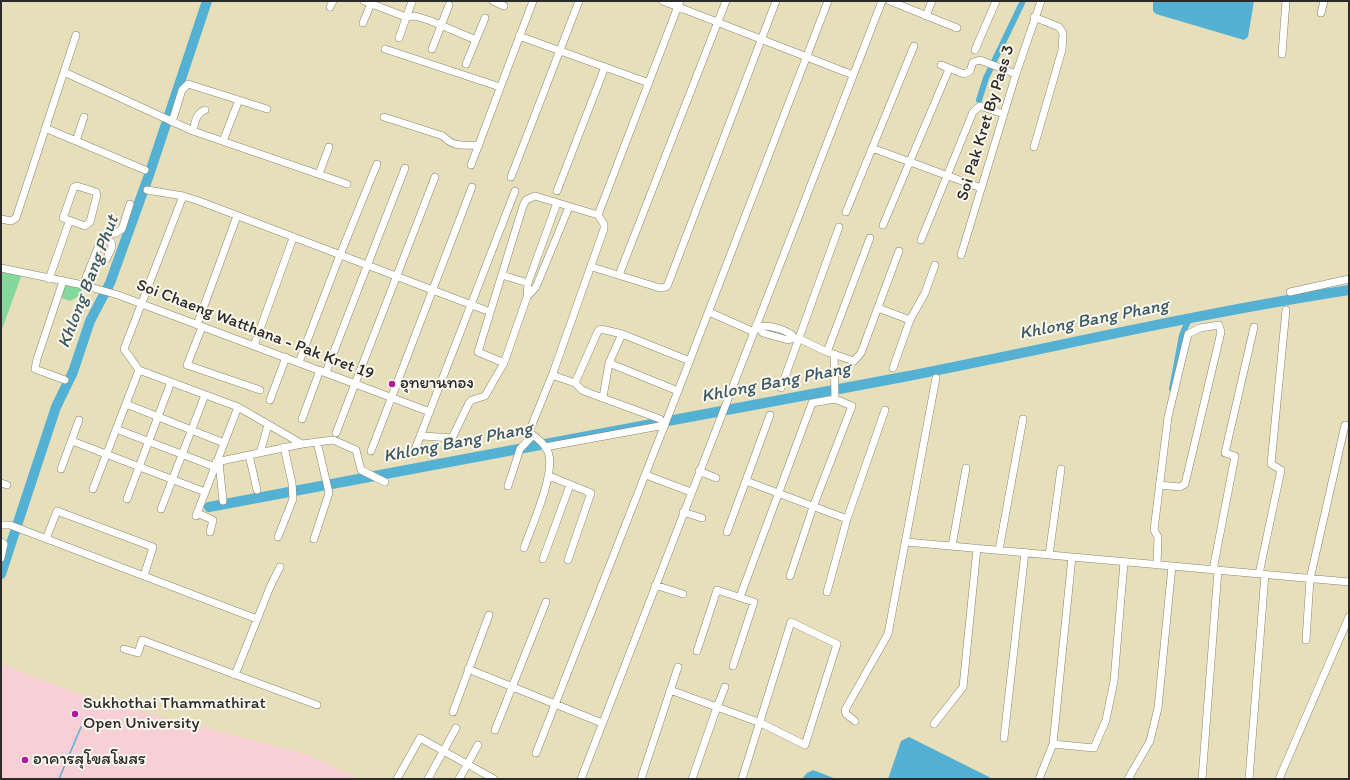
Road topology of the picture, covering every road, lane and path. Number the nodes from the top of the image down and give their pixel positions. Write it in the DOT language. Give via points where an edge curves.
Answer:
graph roads {
  1 [pos="412,1"];
  2 [pos="493,1"];
  3 [pos="533,1"];
  4 [pos="580,1"];
  5 [pos="663,1"];
  6 [pos="726,1"];
  7 [pos="776,1"];
  8 [pos="828,1"];
  9 [pos="882,1"];
  10 [pos="890,1"];
  11 [pos="932,1"];
  12 [pos="996,1"];
  13 [pos="1041,1"];
  14 [pos="1286,1"];
  15 [pos="1324,1"];
  16 [pos="369,2"];
  17 [pos="679,4"];
  18 [pos="449,5"];
  19 [pos="504,6"];
  20 [pos="1321,13"];
  21 [pos="926,16"];
  22 [pos="406,17"];
  23 [pos="485,18"];
  24 [pos="1034,18"];
  25 [pos="718,22"];
  26 [pos="363,23"];
  27 [pos="441,25"];
  28 [pos="957,28"];
  29 [pos="76,35"];
  30 [pos="520,36"];
  31 [pos="399,38"];
  32 [pos="761,38"];
  33 [pos="476,40"];
  34 [pos="914,46"];
  35 [pos="385,49"];
  36 [pos="432,49"];
  37 [pos="561,50"];
  38 [pos="976,50"];
  39 [pos="1282,54"];
  40 [pos="807,56"];
  41 [pos="466,64"];
  42 [pos="941,65"];
  43 [pos="605,67"];
  44 [pos="949,69"];
  45 [pos="64,72"];
  46 [pos="1016,74"];
  47 [pos="853,75"];
  48 [pos="648,83"];
  49 [pos="500,87"];
  50 [pos="237,105"];
  51 [pos="267,109"];
  52 [pos="205,110"];
  53 [pos="1004,114"];
  54 [pos="84,117"];
  55 [pos="384,117"];
  56 [pos="168,120"];
  57 [pos="45,128"];
  58 [pos="193,131"];
  59 [pos="223,141"];
  60 [pos="76,142"];
  61 [pos="478,145"];
  62 [pos="329,147"];
  63 [pos="1034,147"];
  64 [pos="872,148"];
  65 [pos="910,162"];
  66 [pos="377,164"];
  67 [pos="471,165"];
  68 [pos="405,168"];
  69 [pos="145,170"];
  70 [pos="319,174"];
  71 [pos="947,175"];
  72 [pos="435,177"];
  73 [pos="511,177"];
  74 [pos="347,184"];
  75 [pos="472,187"];
  76 [pos="982,188"];
  77 [pos="147,190"];
  78 [pos="515,191"];
  79 [pos="557,191"];
  80 [pos="182,196"];
  81 [pos="557,203"];
  82 [pos="130,204"];
  83 [pos="569,208"];
  84 [pos="846,212"];
  85 [pos="598,215"];
  86 [pos="237,216"];
  87 [pos="1,219"];
  88 [pos="69,222"];
  89 [pos="883,225"];
  90 [pos="839,227"];
  91 [pos="293,238"];
  92 [pos="870,238"];
  93 [pos="104,239"];
  94 [pos="921,240"];
  95 [pos="899,251"];
  96 [pos="340,255"];
  97 [pos="961,255"];
  98 [pos="107,258"];
  99 [pos="368,265"];
  100 [pos="935,266"];
  101 [pos="592,267"];
  102 [pos="1,268"];
  103 [pos="502,275"];
  104 [pos="619,275"];
  105 [pos="396,276"];
  106 [pos="49,279"];
  107 [pos="1349,279"];
  108 [pos="63,281"];
  109 [pos="528,283"];
  110 [pos="83,285"];
  111 [pos="433,290"];
  112 [pos="1290,292"];
  113 [pos="527,297"];
  114 [pos="141,304"];
  115 [pos="470,304"];
  116 [pos="878,308"];
  117 [pos="485,310"];
  118 [pos="1286,310"];
  119 [pos="709,312"];
  120 [pos="910,320"];
  121 [pos="199,326"];
  122 [pos="1254,327"];
  123 [pos="756,328"];
  124 [pos="622,334"];
  125 [pos="797,339"];
  126 [pos="254,346"];
  127 [pos="830,353"];
  128 [pos="286,357"];
  129 [pos="690,361"];
  130 [pos="299,362"];
  131 [pos="504,363"];
  132 [pos="609,363"];
  133 [pos="893,368"];
  134 [pos="139,370"];
  135 [pos="323,371"];
  136 [pos="552,375"];
  137 [pos="936,378"];
  138 [pos="65,380"];
  139 [pos="171,382"];
  140 [pos="355,383"];
  141 [pos="575,383"];
  142 [pos="781,388"];
  143 [pos="260,390"];
  144 [pos="678,391"];
  145 [pos="205,395"];
  146 [pos="392,397"];
  147 [pos="603,397"];
  148 [pos="835,399"];
  149 [pos="270,400"];
  150 [pos="126,404"];
  151 [pos="238,408"];
  152 [pos="885,410"];
  153 [pos="430,412"];
  154 [pos="770,415"];
  155 [pos="158,416"];
  156 [pos="302,419"];
  157 [pos="660,419"];
  158 [pos="1023,419"];
  159 [pos="79,420"];
  160 [pos="268,425"];
  161 [pos="665,425"];
  162 [pos="1345,426"];
  163 [pos="116,429"];
  164 [pos="192,430"];
  165 [pos="336,433"];
  166 [pos="533,435"];
  167 [pos="423,436"];
  168 [pos="72,441"];
  169 [pos="149,442"];
  170 [pos="317,442"];
  171 [pos="224,443"];
  172 [pos="302,444"];
  173 [pos="545,447"];
  174 [pos="284,448"];
  175 [pos="371,451"];
  176 [pos="414,452"];
  177 [pos="260,453"];
  178 [pos="106,454"];
  179 [pos="182,454"];
  180 [pos="249,455"];
  181 [pos="217,464"];
  182 [pos="139,467"];
  183 [pos="966,468"];
  184 [pos="1061,469"];
  185 [pos="61,470"];
  186 [pos="699,471"];
  187 [pos="646,475"];
  188 [pos="549,476"];
  189 [pos="716,478"];
  190 [pos="172,480"];
  191 [pos="385,482"];
  192 [pos="746,482"];
  193 [pos="1159,484"];
  194 [pos="570,485"];
  195 [pos="508,486"];
  196 [pos="93,489"];
  197 [pos="257,490"];
  198 [pos="205,492"];
  199 [pos="691,492"];
  200 [pos="778,493"];
  201 [pos="127,499"];
  202 [pos="224,501"];
  203 [pos="813,507"];
  204 [pos="161,509"];
  205 [pos="683,512"];
  206 [pos="702,518"];
  207 [pos="847,519"];
  208 [pos="1,526"];
  209 [pos="210,532"];
  210 [pos="727,532"];
  211 [pos="278,537"];
  212 [pos="46,539"];
  213 [pos="314,539"];
  214 [pos="1,542"];
  215 [pos="906,542"];
  216 [pos="952,546"];
  217 [pos="524,548"];
  218 [pos="977,548"];
  219 [pos="999,550"];
  220 [pos="1025,552"];
  221 [pos="1049,555"];
  222 [pos="1072,557"];
  223 [pos="1,558"];
  224 [pos="543,559"];
  225 [pos="568,560"];
  226 [pos="1124,562"];
  227 [pos="1157,564"];
  228 [pos="1172,566"];
  229 [pos="280,567"];
  230 [pos="1215,570"];
  231 [pos="1262,574"];
  232 [pos="144,576"];
  233 [pos="790,576"];
  234 [pos="1310,578"];
  235 [pos="1349,582"];
  236 [pos="655,585"];
  237 [pos="827,592"];
  238 [pos="683,594"];
  239 [pos="740,597"];
  240 [pos="546,602"];
  241 [pos="489,614"];
  242 [pos="1349,617"];
  243 [pos="257,619"];
  244 [pos="1306,640"];
  245 [pos="124,649"];
  246 [pos="697,651"];
  247 [pos="733,666"];
  248 [pos="678,667"];
  249 [pos="468,669"];
  250 [pos="235,675"];
  251 [pos="726,687"];
  252 [pos="513,688"];
  253 [pos="670,690"];
  254 [pos="557,704"];
  255 [pos="317,705"];
  256 [pos="717,707"];
  257 [pos="453,712"];
  258 [pos="855,722"];
  259 [pos="602,723"];
  260 [pos="761,723"];
  261 [pos="934,724"];
  262 [pos="456,728"];
  263 [pos="495,730"];
  264 [pos="1004,738"];
  265 [pos="1053,744"];
  266 [pos="478,745"];
  267 [pos="444,751"];
  268 [pos="536,753"];
  269 [pos="467,764"];
  270 [pos="397,779"];
  271 [pos="428,779"];
  272 [pos="459,779"];
  273 [pos="494,779"];
  274 [pos="581,779"];
  275 [pos="641,779"];
  276 [pos="692,779"];
  277 [pos="742,779"];
  278 [pos="1039,779"];
  279 [pos="1128,779"];
  280 [pos="1202,779"];
  281 [pos="1249,779"];
  282 [pos="1279,779"];
  1 -- 22 [label="street"];
  2 -- 19 [label="street"];
  3 -- 30 [label="street"];
  4 -- 37 [label="street"];
  5 -- 17 [label="street"];
  6 -- 25 [label="street"];
  7 -- 32 [label="street"];
  8 -- 40 [label="street"];
  9 -- 47 [label="street"];
  10 -- 21 [label="street"];
  11 -- 21 [label="street"];
  12 -- 38 [label="street"];
  13 -- 24 [label="street, Soi Pak Kret By Pass 3"];
  14 -- 39 [label="street"];
  15 -- 20 [label="street"];
  16 -- 22 [label="street"];
  16 -- 26 [label="street"];
  17 -- 25 [label="street"];
  17 -- 48 [label="street"];
  18 -- 27 [label="street"];
  21 -- 28 [label="street"];
  22 -- 27 [label="street" via="415,16"];
  22 -- 31 [label="street"];
  23 -- 33 [label="street"];
  24 -- 46 [label="street, Soi Pak Kret By Pass 3"];
  24 -- 63 [label="street" via="1059,28 1063,33 1062,50"];
  25 -- 32 [label="street"];
  25 -- 104 [label="street"];
  27 -- 33 [label="street"];
  27 -- 36 [label="street"];
  29 -- 45 [label="street"];
  30 -- 37 [label="street"];
  30 -- 49 [label="street"];
  32 -- 40 [label="street"];
  32 -- 104 [label="street" via="668,284 660,288"];
  33 -- 41 [label="street"];
  34 -- 64 [label="street"];
  35 -- 49 [label="street"];
  37 -- 43 [label="street"];
  37 -- 73 [label="street"];
  40 -- 47 [label="street"];
  40 -- 119 [label="street"];
  42 -- 44 [label="street"];
  43 -- 48 [label="street"];
  43 -- 79 [label="street"];
  44 -- 46 [label="street" via="962,74 967,73 973,62 980,60"];
  44 -- 65 [label="street"];
  45 -- 56 [label="street"];
  45 -- 57 [label="street"];
  46 -- 53 [label="street, Soi Pak Kret By Pass 3"];
  47 -- 123 [label="street"];
  48 -- 85 [label="street"];
  49 -- 61 [label="street"];
  50 -- 59 [label="street"];
  51 -- 56 [label="street" via="188,84 182,90"];
  52 -- 58 [label="street" via="197,116"];
  53 -- 71 [label="street" via="980,106 976,108"];
  53 -- 76 [label="street, Soi Pak Kret By Pass 3"];
  54 -- 60 [label="street"];
  55 -- 61 [label="street" via="443,136 458,146"];
  56 -- 58 [label="street"];
  57 -- 60 [label="street"];
  57 -- 87 [label="street" via="16,218 11,221"];
  58 -- 59 [label="street"];
  59 -- 70 [label="street"];
  60 -- 69 [label="street"];
  61 -- 67 [label="street"];
  62 -- 70 [label="street"];
  64 -- 65 [label="street"];
  64 -- 84 [label="street"];
  65 -- 71 [label="street"];
  65 -- 89 [label="street"];
  66 -- 96 [label="street"];
  68 -- 99 [label="street"];
  70 -- 74 [label="street"];
  71 -- 76 [label="street"];
  71 -- 94 [label="street"];
  72 -- 105 [label="street"];
  75 -- 111 [label="street"];
  76 -- 97 [label="street, Soi Pak Kret By Pass 3"];
  77 -- 80 [label="street"];
  78 -- 115 [label="street"];
  80 -- 86 [label="street"];
  80 -- 114 [label="street"];
  81 -- 83 [label="street"];
  81 -- 103 [label="street" via="535,196 526,200"];
  81 -- 109 [label="street"];
  82 -- 93 [label="street" via="122,229 107,234"];
  83 -- 85 [label="street"];
  83 -- 113 [label="street" via="536,287"];
  85 -- 101 [label="street" via="604,229"];
  86 -- 91 [label="street"];
  86 -- 121 [label="street"];
  88 -- 88 [label="street" via="63,217 74,187 97,193 88,225"];
  88 -- 106 [label="street"];
  90 -- 125 [label="street"];
  91 -- 96 [label="street"];
  91 -- 126 [label="street"];
  92 -- 127 [label="street"];
  93 -- 98 [label="street" via="111,242 112,247"];
  93 -- 110 [label="street" via="88,268"];
  95 -- 116 [label="street"];
  96 -- 99 [label="street"];
  96 -- 130 [label="street"];
  99 -- 105 [label="street"];
  99 -- 135 [label="street"];
  100 -- 120 [label="street" via="925,293"];
  101 -- 104 [label="street"];
  101 -- 136 [label="street"];
  102 -- 106 [label="street, Soi Chaeng Watthana - Pak Kret 19"];
  103 -- 109 [label="street"];
  103 -- 131 [label="street" via="478,352"];
  105 -- 111 [label="street"];
  105 -- 140 [label="street"];
  106 -- 108 [label="street, Soi Chaeng Watthana - Pak Kret 19"];
  107 -- 112 [label="street"];
  108 -- 110 [label="street, Soi Chaeng Watthana - Pak Kret 19"];
  108 -- 138 [label="street" via="35,369"];
  109 -- 113 [label="street"];
  110 -- 114 [label="street, Soi Chaeng Watthana - Pak Kret 19"];
  111 -- 115 [label="street"];
  111 -- 146 [label="street"];
  113 -- 131 [label="street"];
  114 -- 121 [label="street, Soi Chaeng Watthana - Pak Kret 19"];
  114 -- 134 [label="street" via="124,350"];
  115 -- 117 [label="street"];
  115 -- 153 [label="street"];
  116 -- 120 [label="street"];
  116 -- 127 [label="street" via="859,357 854,361"];
  118 -- 231 [label="street" via="1271,464 1281,470"];
  119 -- 123 [label="street"];
  119 -- 129 [label="street"];
  120 -- 133 [label="street"];
  121 -- 126 [label="street, Soi Chaeng Watthana - Pak Kret 19"];
  121 -- 143 [label="street" via="187,365"];
  122 -- 230 [label="street" via="1225,453 1235,456"];
  123 -- 125 [label="street" via="763,333 788,340"];
  123 -- 186 [label="street"];
  124 -- 129 [label="street"];
  124 -- 132 [label="street"];
  124 -- 141 [label="street" via="607,329 598,331"];
  125 -- 127 [label="street"];
  125 -- 142 [label="street"];
  126 -- 128 [label="street, Soi Chaeng Watthana - Pak Kret 19"];
  127 -- 148 [label="street"];
  128 -- 130 [label="street, Soi Chaeng Watthana - Pak Kret 19"];
  128 -- 149 [label="street"];
  129 -- 144 [label="street"];
  130 -- 135 [label="street, Soi Chaeng Watthana - Pak Kret 19"];
  131 -- 167 [label="street" via="485,396 469,403 452,438"];
  132 -- 144 [label="street"];
  132 -- 147 [label="street"];
  134 -- 139 [label="street"];
  134 -- 150 [label="street"];
  135 -- 140 [label="street, Soi Chaeng Watthana - Pak Kret 19"];
  135 -- 156 [label="street"];
  136 -- 141 [label="street"];
  136 -- 166 [label="street" via="529,432"];
  137 -- 215 [label="street"];
  139 -- 145 [label="street"];
  139 -- 155 [label="street"];
  140 -- 146 [label="street, Soi Chaeng Watthana - Pak Kret 19"];
  140 -- 165 [label="street"];
  141 -- 147 [label="street" via="582,390"];
  144 -- 161 [label="street"];
  145 -- 151 [label="street"];
  145 -- 164 [label="street"];
  146 -- 153 [label="street, Soi Chaeng Watthana - Pak Kret 19"];
  146 -- 175 [label="street"];
  147 -- 157 [label="street"];
  148 -- 200 [label="street" via="812,403"];
  148 -- 203 [label="street" via="852,406"];
  150 -- 155 [label="street"];
  150 -- 163 [label="street"];
  151 -- 160 [label="street"];
  151 -- 171 [label="street"];
  152 -- 207 [label="street"];
  153 -- 176 [label="street"];
  154 -- 192 [label="street"];
  155 -- 164 [label="street"];
  155 -- 169 [label="street"];
  158 -- 219 [label="street"];
  159 -- 168 [label="street"];
  160 -- 172 [label="street"];
  160 -- 177 [label="street"];
  161 -- 173 [label="street"];
  161 -- 187 [label="street"];
  162 -- 234 [label="street"];
  163 -- 169 [label="street"];
  163 -- 178 [label="street"];
  164 -- 171 [label="street"];
  164 -- 179 [label="street"];
  166 -- 173 [label="street"];
  166 -- 195 [label="street" via="520,450"];
  168 -- 178 [label="street"];
  168 -- 185 [label="street"];
  169 -- 179 [label="street"];
  169 -- 182 [label="street"];
  170 -- 172 [label="street"];
  170 -- 191 [label="street" via="333,440 356,450 361,470"];
  170 -- 213 [label="street" via="329,493"];
  171 -- 181 [label="street"];
  172 -- 174 [label="street"];
  173 -- 188 [label="street" via="549,455"];
  174 -- 177 [label="street"];
  174 -- 211 [label="street" via="293,499"];
  177 -- 180 [label="street"];
  178 -- 182 [label="street"];
  178 -- 196 [label="street"];
  179 -- 181 [label="street"];
  179 -- 190 [label="street"];
  180 -- 181 [label="street"];
  180 -- 197 [label="street"];
  181 -- 198 [label="street"];
  181 -- 202 [label="street"];
  182 -- 190 [label="street"];
  182 -- 201 [label="street"];
  183 -- 216 [label="street"];
  184 -- 221 [label="street"];
  186 -- 189 [label="street"];
  186 -- 199 [label="street"];
  187 -- 199 [label="street"];
  187 -- 254 [label="street"];
  188 -- 194 [label="street"];
  188 -- 217 [label="street"];
  190 -- 198 [label="street"];
  190 -- 204 [label="street"];
  192 -- 200 [label="street"];
  192 -- 210 [label="street"];
  193 -- 193 [label="street" via="1168,417 1188,334 1200,328 1219,325 1221,332 1185,484 1180,487"];
  193 -- 227 [label="street" via="1154,530 1158,536"];
  194 -- 224 [label="street"];
  194 -- 225 [label="street" via="591,492"];
  198 -- 209 [label="street" via="196,515 213,520"];
  199 -- 205 [label="street"];
  200 -- 203 [label="street"];
  200 -- 239 [label="street"];
  203 -- 207 [label="street"];
  203 -- 233 [label="street"];
  205 -- 206 [label="street"];
  205 -- 236 [label="street"];
  207 -- 237 [label="street"];
  208 -- 212 [label="street" via="10,525"];
  212 -- 232 [label="street"];
  212 -- 232 [label="street" via="57,511 153,547"];
  214 -- 223 [label="street" via="4,544"];
  215 -- 216 [label="street"];
  215 -- 258 [label="street" via="888,634 845,710"];
  216 -- 218 [label="street"];
  218 -- 219 [label="street"];
  218 -- 261 [label="street" via="963,687"];
  219 -- 220 [label="street"];
  220 -- 221 [label="street"];
  220 -- 264 [label="street"];
  221 -- 222 [label="street"];
  222 -- 226 [label="street"];
  222 -- 265 [label="street"];
  226 -- 227 [label="street"];
  226 -- 265 [label="street" via="1114,681 1106,720 1094,748"];
  227 -- 228 [label="street"];
  228 -- 230 [label="street"];
  228 -- 279 [label="street" via="1158,708 1150,741"];
  229 -- 243 [label="street"];
  230 -- 231 [label="street"];
  230 -- 280 [label="street"];
  231 -- 234 [label="street"];
  231 -- 281 [label="street"];
  232 -- 243 [label="street"];
  234 -- 235 [label="street"];
  234 -- 244 [label="street"];
  236 -- 238 [label="street"];
  236 -- 259 [label="street"];
  239 -- 246 [label="street" via="717,590"];
  239 -- 247 [label="street" via="754,602"];
  240 -- 252 [label="street"];
  241 -- 249 [label="street"];
  242 -- 282 [label="street"];
  243 -- 250 [label="street"];
  245 -- 250 [label="street" via="138,653 142,640"];
  248 -- 253 [label="street"];
  249 -- 252 [label="street"];
  249 -- 257 [label="street"];
  250 -- 255 [label="street"];
  251 -- 256 [label="street"];
  252 -- 254 [label="street"];
  252 -- 263 [label="street"];
  253 -- 256 [label="street"];
  253 -- 275 [label="street"];
  254 -- 259 [label="street"];
  254 -- 268 [label="street"];
  256 -- 260 [label="street"];
  256 -- 276 [label="street"];
  259 -- 274 [label="street"];
  260 -- 260 [label="street" via="805,745 837,644 791,622"];
  260 -- 277 [label="street"];
  262 -- 267 [label="street"];
  265 -- 278 [label="street"];
  266 -- 269 [label="street"];
  267 -- 269 [label="street"];
  267 -- 270 [label="street" via="420,738"];
  267 -- 271 [label="street"];
  269 -- 272 [label="street"];
  269 -- 273 [label="street"];
}
